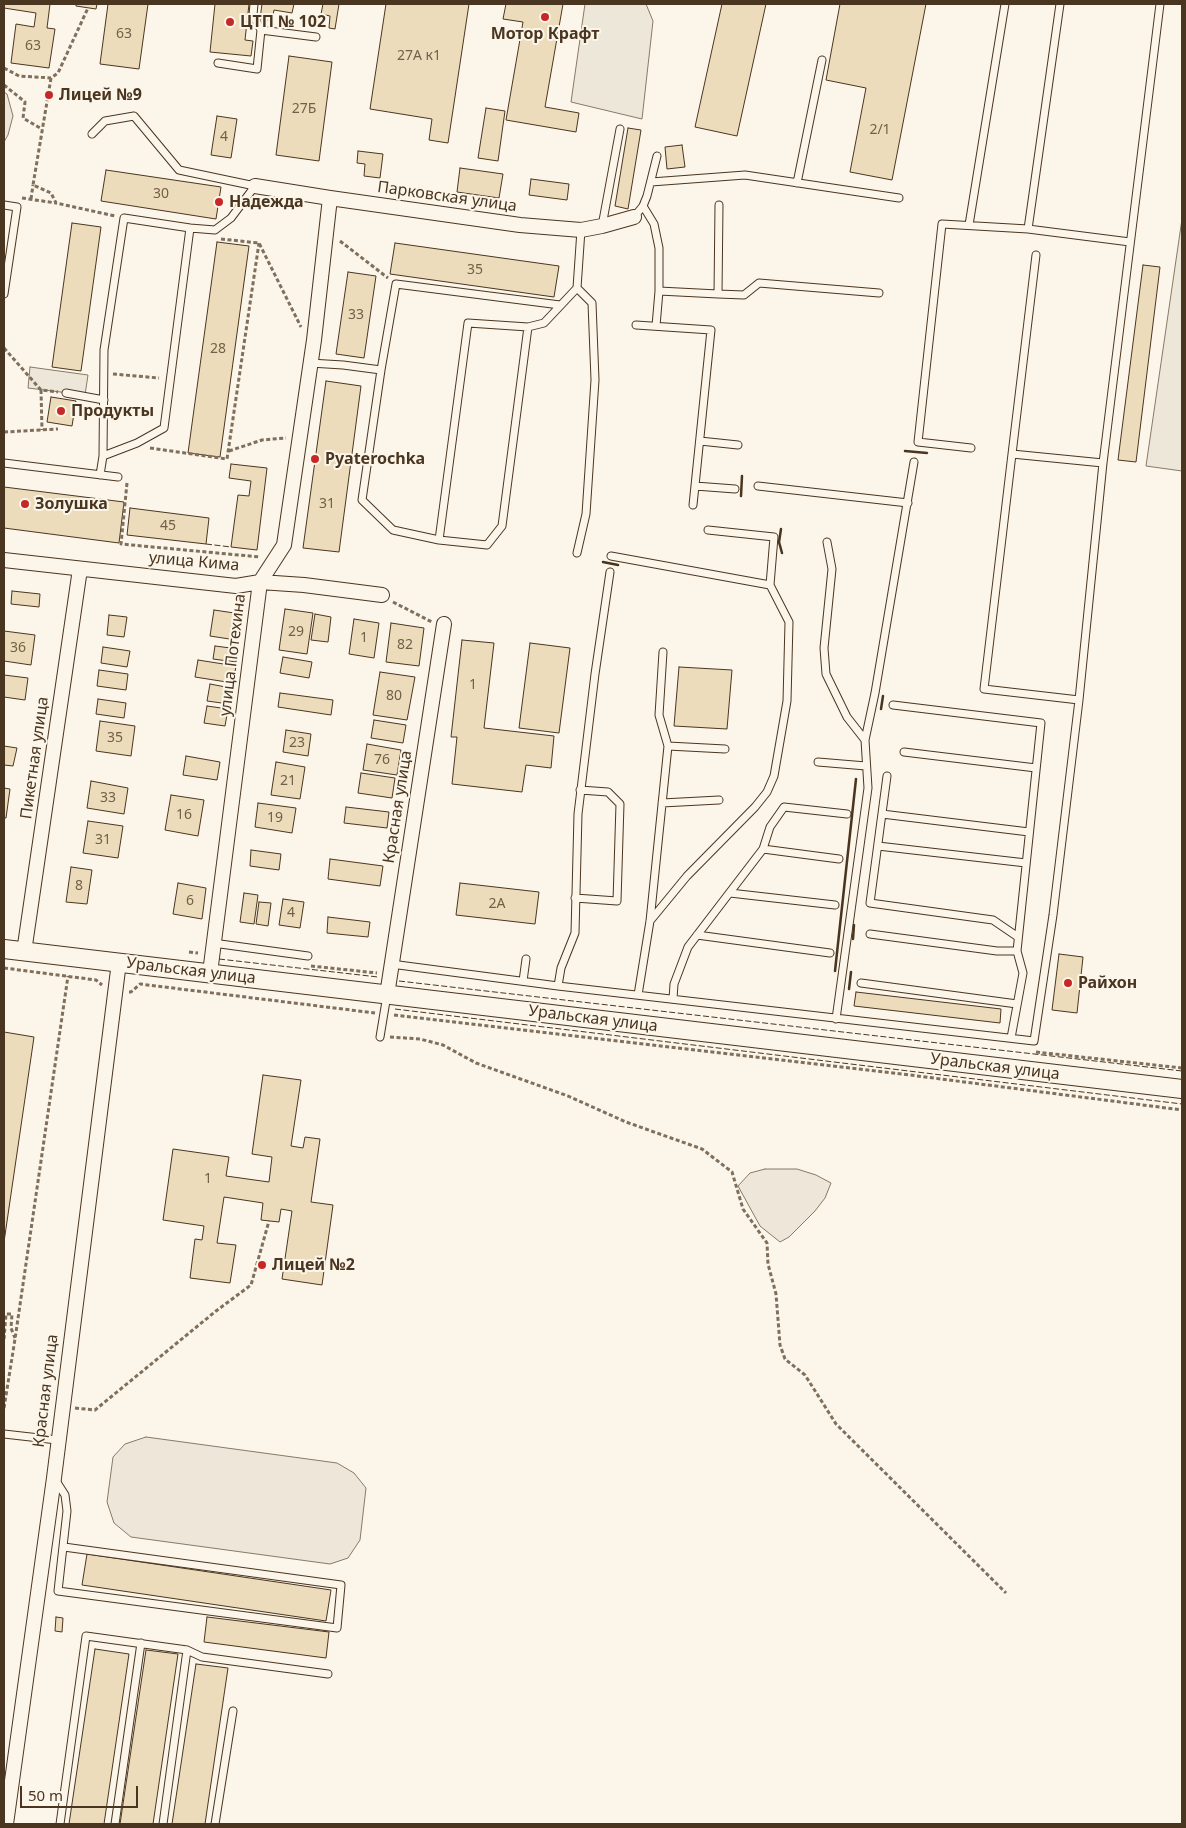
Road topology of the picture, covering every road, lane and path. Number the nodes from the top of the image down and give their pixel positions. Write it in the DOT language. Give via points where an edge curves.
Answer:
graph roads {
  1 [pos="254,4"];
  2 [pos="1006,4"];
  3 [pos="1060,4"];
  4 [pos="1160,4"];
  5 [pos="88,8"];
  6 [pos="261,30"];
  7 [pos="316,37"];
  8 [pos="822,60"];
  9 [pos="218,63"];
  10 [pos="4,68"];
  11 [pos="51,78"];
  12 [pos="4,85"];
  13 [pos="42,129"];
  14 [pos="620,129"];
  15 [pos="92,134"];
  16 [pos="657,156"];
  17 [pos="651,182"];
  18 [pos="797,183"];
  19 [pos="33,185"];
  20 [pos="255,186"];
  21 [pos="330,198"];
  22 [pos="899,198"];
  23 [pos="56,203"];
  24 [pos="4,205"];
  25 [pos="720,205"];
  26 [pos="644,206"];
  27 [pos="634,216"];
  28 [pos="124,218"];
  29 [pos="969,225"];
  30 [pos="602,226"];
  31 [pos="190,228"];
  32 [pos="1028,229"];
  33 [pos="215,230"];
  34 [pos="581,230"];
  35 [pos="335,237"];
  36 [pos="1130,242"];
  37 [pos="258,243"];
  38 [pos="1036,255"];
  39 [pos="396,284"];
  40 [pos="577,288"];
  41 [pos="659,291"];
  42 [pos="879,293"];
  43 [pos="4,294"];
  44 [pos="718,294"];
  45 [pos="560,305"];
  46 [pos="636,325"];
  47 [pos="656,326"];
  48 [pos="528,327"];
  49 [pos="314,340"];
  50 [pos="4,348"];
  51 [pos="310,363"];
  52 [pos="381,370"];
  53 [pos="104,373"];
  54 [pos="170,379"];
  55 [pos="41,390"];
  56 [pos="66,393"];
  57 [pos="104,400"];
  58 [pos="58,429"];
  59 [pos="42,430"];
  60 [pos="4,432"];
  61 [pos="299,438"];
  62 [pos="700,441"];
  63 [pos="136,443"];
  64 [pos="738,445"];
  65 [pos="971,448"];
  66 [pos="229,451"];
  67 [pos="1012,454"];
  68 [pos="103,456"];
  69 [pos="914,462"];
  70 [pos="4,463"];
  71 [pos="1103,463"];
  72 [pos="100,475"];
  73 [pos="118,477"];
  74 [pos="695,486"];
  75 [pos="758,486"];
  76 [pos="735,489"];
  77 [pos="908,503"];
  78 [pos="693,505"];
  79 [pos="708,530"];
  80 [pos="439,540"];
  81 [pos="827,542"];
  82 [pos="577,553"];
  83 [pos="611,556"];
  84 [pos="276,558"];
  85 [pos="4,560"];
  86 [pos="80,569"];
  87 [pos="610,572"];
  88 [pos="260,582"];
  89 [pos="770,586"];
  90 [pos="382,595"];
  91 [pos="438,623"];
  92 [pos="663,652"];
  93 [pos="1080,700"];
  94 [pos="893,705"];
  95 [pos="865,740"];
  96 [pos="668,746"];
  97 [pos="725,749"];
  98 [pos="904,752"];
  99 [pos="818,762"];
  100 [pos="866,766"];
  101 [pos="1036,768"];
  102 [pos="886,776"];
  103 [pos="580,790"];
  104 [pos="719,800"];
  105 [pos="662,803"];
  106 [pos="847,814"];
  107 [pos="882,814"];
  108 [pos="1029,832"];
  109 [pos="878,846"];
  110 [pos="763,850"];
  111 [pos="839,859"];
  112 [pos="1026,863"];
  113 [pos="730,893"];
  114 [pos="575,898"];
  115 [pos="834,905"];
  116 [pos="650,921"];
  117 [pos="870,934"];
  118 [pos="698,935"];
  119 [pos="1018,937"];
  120 [pos="213,943"];
  121 [pos="4,949"];
  122 [pos="1017,951"];
  123 [pos="24,952"];
  124 [pos="830,953"];
  125 [pos="308,956"];
  126 [pos="526,959"];
  127 [pos="119,962"];
  128 [pos="391,964"];
  129 [pos="4,968"];
  130 [pos="210,973"];
  131 [pos="68,976"];
  132 [pos="523,981"];
  133 [pos="861,983"];
  134 [pos="558,986"];
  135 [pos="115,990"];
  136 [pos="387,995"];
  137 [pos="638,995"];
  138 [pos="673,999"];
  139 [pos="1017,1004"];
  140 [pos="384,1014"];
  141 [pos="836,1019"];
  142 [pos="380,1037"];
  143 [pos="1011,1038"];
  144 [pos="1182,1089"];
  145 [pos="1182,1110"];
  146 [pos="269,1221"];
  147 [pos="4,1339"];
  148 [pos="15,1339"];
  149 [pos="4,1398"];
  150 [pos="62,1407"];
  151 [pos="4,1408"];
  152 [pos="4,1434"];
  153 [pos="57,1440"];
  154 [pos="54,1478"];
  155 [pos="64,1547"];
  156 [pos="1006,1592"];
  157 [pos="141,1643"];
  158 [pos="187,1650"];
  159 [pos="328,1674"];
  160 [pos="233,1711"];
  161 [pos="6,1824"];
  162 [pos="60,1824"];
  163 [pos="115,1824"];
  164 [pos="163,1824"];
  165 [pos="215,1824"];
  1 -- 6 [label="lane" via="253,15"];
  2 -- 29 [label="lane"];
  3 -- 32 [label="lane"];
  4 -- 36 [label="lane"];
  5 -- 11 [label="path" via="58,73"];
  6 -- 7 [label="lane"];
  6 -- 9 [label="lane" via="257,69"];
  8 -- 18 [label="lane"];
  10 -- 11 [label="path" via="19,76"];
  11 -- 13 [label="path"];
  12 -- 13 [label="path" via="25,102 23,118"];
  13 -- 19 [label="path"];
  14 -- 30 [label="lane"];
  15 -- 20 [label="lane" via="105,121 134,116 178,170"];
  16 -- 17 [label="lane"];
  17 -- 18 [label="lane" via="745,175"];
  17 -- 26 [label="lane"];
  18 -- 22 [label="lane"];
  19 -- 23 [label="path" via="51,193"];
  19 -- 23 [label="path" via="31,199"];
  20 -- 21 [label="street, Парковская улица"];
  20 -- 33 [label="lane" via="231,218"];
  21 -- 34 [label="street, Парковская улица" via="520,225"];
  21 -- 49 [label="street, улица Потехина"];
  23 -- 28 [label="path"];
  24 -- 43 [label="lane" via="17,207"];
  25 -- 44 [label="lane"];
  26 -- 27 [label="lane"];
  26 -- 41 [label="lane" via="654,224 659,248"];
  27 -- 30 [label="street, Парковская улица"];
  28 -- 31 [label="lane"];
  28 -- 53 [label="lane" via="104,350"];
  29 -- 32 [label="lane"];
  29 -- 65 [label="lane" via="942,224 918,442"];
  30 -- 34 [label="street, Парковская улица"];
  31 -- 33 [label="lane"];
  31 -- 54 [label="lane"];
  32 -- 36 [label="lane"];
  33 -- 37 [label="path" via="215,238"];
  34 -- 40 [label="lane"];
  35 -- 39 [label="path"];
  36 -- 71 [label="lane"];
  37 -- 49 [label="path" via="307,340"];
  37 -- 66 [label="path"];
  38 -- 67 [label="lane"];
  39 -- 45 [label="lane"];
  39 -- 52 [label="lane"];
  40 -- 45 [label="lane"];
  40 -- 82 [label="lane" via="592,303 595,380 586,514"];
  41 -- 44 [label="lane"];
  41 -- 47 [label="lane"];
  42 -- 44 [label="lane" via="759,283 744,295"];
  45 -- 48 [label="lane" via="544,323"];
  46 -- 47 [label="lane"];
  47 -- 62 [label="lane" via="711,330"];
  48 -- 80 [label="lane" via="502,526 487,545"];
  48 -- 80 [label="lane" via="468,323"];
  49 -- 51 [label="street, улица Потехина"];
  50 -- 55 [label="path"];
  51 -- 52 [label="lane"];
  51 -- 61 [label="street, улица Потехина"];
  52 -- 80 [label="lane" via="362,500 393,530"];
  53 -- 54 [label="path"];
  53 -- 57 [label="lane"];
  54 -- 63 [label="lane" via="164,428"];
  55 -- 56 [label="path"];
  55 -- 59 [label="path"];
  56 -- 57 [label="lane"];
  57 -- 68 [label="lane"];
  58 -- 59 [label="path"];
  59 -- 60 [label="path"];
  61 -- 66 [label="path" via="262,440"];
  61 -- 84 [label="street, улица Потехина" via="284,545"];
  62 -- 64 [label="lane"];
  62 -- 74 [label="lane"];
  63 -- 66 [label="path" via="150,449 228,459"];
  63 -- 68 [label="lane"];
  67 -- 71 [label="lane"];
  67 -- 93 [label="lane" via="984,689"];
  68 -- 72 [label="lane"];
  69 -- 77 [label="lane"];
  70 -- 72 [label="lane"];
  71 -- 93 [label="lane"];
  72 -- 73 [label="lane"];
  73 -- 84 [label="path" via="128,476 121,544"];
  74 -- 76 [label="lane"];
  74 -- 78 [label="lane"];
  75 -- 77 [label="lane"];
  77 -- 95 [label="lane"];
  79 -- 89 [label="lane" via="774,537"];
  81 -- 95 [label="lane" via="832,569 824,648 826,674 847,717"];
  83 -- 89 [label="lane"];
  84 -- 88 [label="street, улица Потехина"];
  85 -- 86 [label="street, улица Кима"];
  86 -- 88 [label="street, улица Кима" via="236,586"];
  86 -- 123 [label="street, Пикетная улица"];
  87 -- 103 [label="lane"];
  88 -- 90 [label="street, улица Кима"];
  88 -- 120 [label="street, улица Потехина"];
  89 -- 116 [label="lane" via="789,622 787,701 774,776 755,807 687,876"];
  90 -- 91 [label="path"];
  91 -- 128 [label="street, Красная улица"];
  92 -- 96 [label="lane" via="659,714"];
  93 -- 143 [label="lane" via="1034,1042"];
  94 -- 101 [label="lane" via="1041,723"];
  95 -- 100 [label="lane"];
  96 -- 97 [label="lane"];
  96 -- 105 [label="lane"];
  98 -- 101 [label="lane"];
  99 -- 100 [label="lane"];
  100 -- 141 [label="lane" via="868,788"];
  101 -- 108 [label="lane"];
  102 -- 107 [label="lane"];
  103 -- 114 [label="lane"];
  103 -- 114 [label="lane" via="608,792 620,804 617,901"];
  104 -- 105 [label="lane"];
  105 -- 116 [label="lane"];
  106 -- 110 [label="lane" via="784,807 770,827"];
  107 -- 108 [label="lane"];
  107 -- 109 [label="lane"];
  108 -- 112 [label="lane"];
  109 -- 112 [label="lane"];
  109 -- 119 [label="lane" via="870,903 993,920"];
  110 -- 111 [label="lane"];
  110 -- 113 [label="lane"];
  112 -- 119 [label="lane"];
  113 -- 115 [label="lane"];
  113 -- 118 [label="lane"];
  114 -- 134 [label="lane" via="574,933"];
  116 -- 137 [label="lane"];
  117 -- 122 [label="lane"];
  118 -- 124 [label="lane"];
  118 -- 138 [label="lane" via="688,947 674,984"];
  119 -- 122 [label="lane"];
  120 -- 125 [label="lane"];
  120 -- 130 [label="street, улица Потехина"];
  121 -- 123 [label="street, Уральская улица"];
  122 -- 139 [label="lane" via="1023,973"];
  123 -- 127 [label="street, Уральская улица"];
  126 -- 132 [label="lane"];
  127 -- 130 [label="street, Уральская улица"];
  127 -- 135 [label="street, Красная улица"];
  128 -- 132 [label="lane"];
  128 -- 136 [label="street, Красная улица"];
  129 -- 131 [label="path"];
  130 -- 136 [label="street, Уральская улица"];
  131 -- 135 [label="path" via="96,980"];
  131 -- 148 [label="path"];
  132 -- 134 [label="lane"];
  133 -- 139 [label="lane"];
  134 -- 137 [label="lane"];
  135 -- 140 [label="path" via="131,992 140,984"];
  135 -- 150 [label="street, Красная улица"];
  136 -- 140 [label="lane"];
  136 -- 144 [label="street, Уральская улица"];
  137 -- 138 [label="lane"];
  138 -- 141 [label="lane"];
  139 -- 143 [label="lane"];
  140 -- 142 [label="lane"];
  140 -- 145 [label="path"];
  141 -- 143 [label="lane"];
  142 -- 156 [label="path" via="420,1039 443,1045 476,1064 702,1149 732,1172 743,1209 767,1243 768,1264 776,1294 780,1346 785,1360 805,1375 836,1424"];
  146 -- 150 [label="path" via="251,1285 95,1410"];
  147 -- 148 [label="path" via="6,1314 12,1314 11,1328"];
  148 -- 149 [label="path"];
  149 -- 151 [label="path"];
  150 -- 153 [label="street, Красная улица"];
  152 -- 153 [label="lane"];
  153 -- 154 [label="street, Красная улица"];
  154 -- 155 [label="lane" via="65,1495"];
  154 -- 161 [label="street, Красная улица"];
  155 -- 155 [label="lane" via="341,1585 337,1628 58,1591"];
  157 -- 158 [label="lane"];
  157 -- 162 [label="lane" via="86,1636"];
  157 -- 163 [label="lane"];
  158 -- 159 [label="lane" via="202,1657"];
  158 -- 164 [label="lane"];
  160 -- 165 [label="lane"];
}
